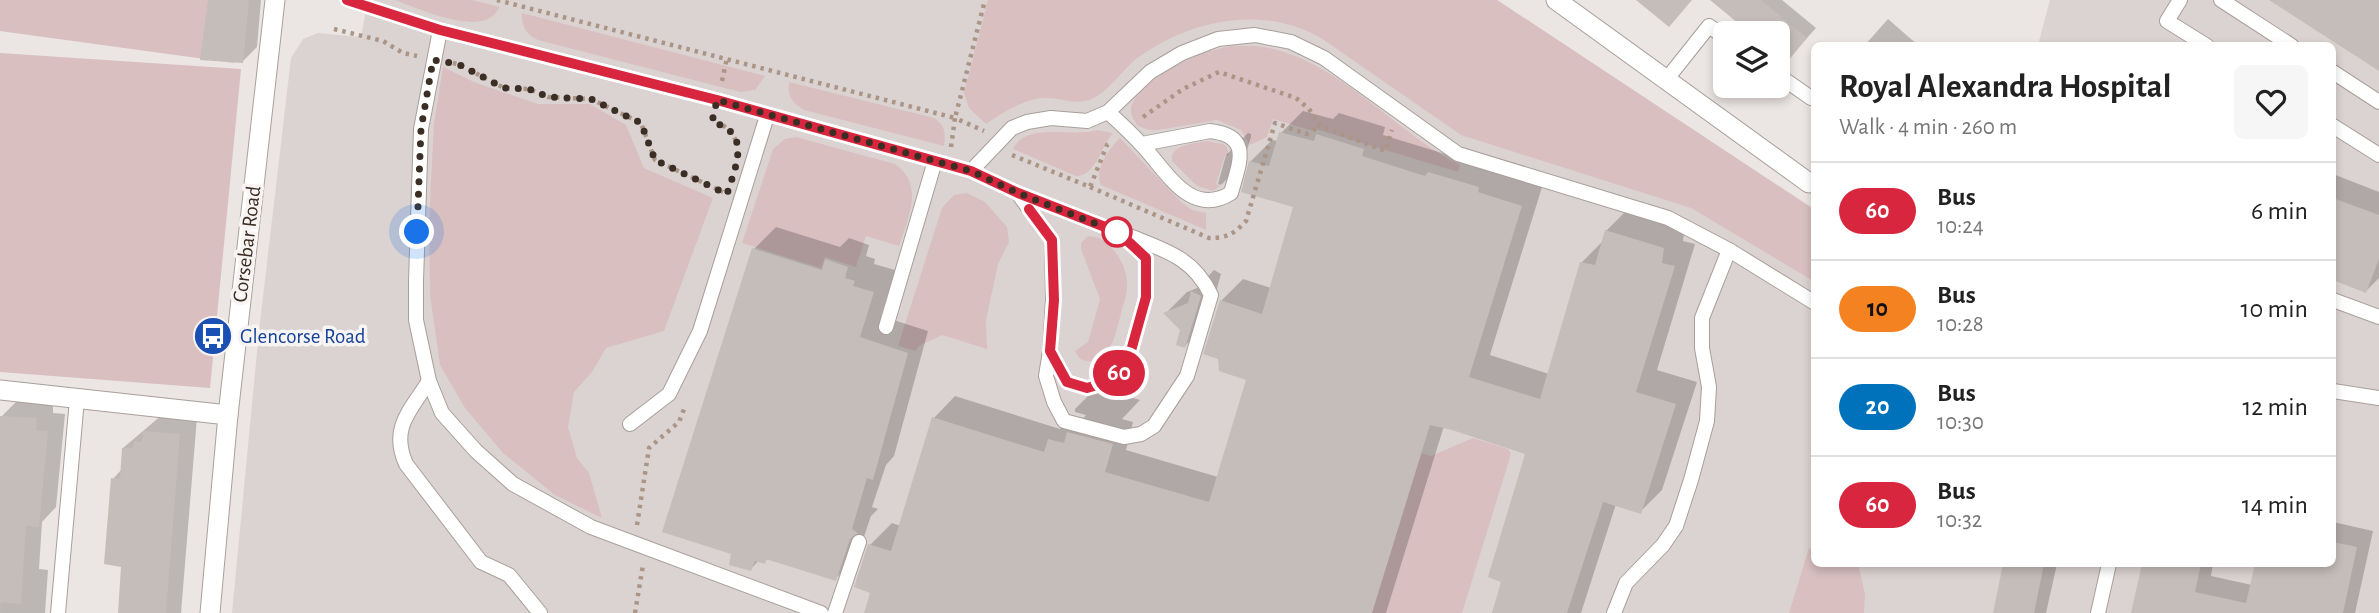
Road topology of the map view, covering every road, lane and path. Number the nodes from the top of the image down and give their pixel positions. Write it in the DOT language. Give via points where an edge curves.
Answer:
graph roads {
  1 [pos="275,0"];
  2 [pos="347,0"];
  3 [pos="498,0"];
  4 [pos="985,0"];
  5 [pos="1556,0"];
  6 [pos="2180,0"];
  7 [pos="2221,0"];
  8 [pos="334,29"];
  9 [pos="1713,29"];
  10 [pos="440,30"];
  11 [pos="2201,42"];
  12 [pos="2286,42"];
  13 [pos="727,58"];
  14 [pos="433,60"];
  15 [pos="2336,74"];
  16 [pos="1666,80"];
  17 [pos="1790,83"];
  18 [pos="1811,98"];
  19 [pos="717,100"];
  20 [pos="2379,102"];
  21 [pos="1108,112"];
  22 [pos="767,116"];
  23 [pos="1320,126"];
  24 [pos="2336,128"];
  25 [pos="1269,141"];
  26 [pos="1142,144"];
  27 [pos="738,145"];
  28 [pos="2379,155"];
  29 [pos="935,161"];
  30 [pos="971,171"];
  31 [pos="1811,183"];
  32 [pos="1018,193"];
  33 [pos="727,194"];
  34 [pos="1118,232"];
  35 [pos="1729,250"];
  36 [pos="1811,301"];
  37 [pos="2336,301"];
  38 [pos="2379,317"];
  39 [pos="886,327"];
  40 [pos="1050,351"];
  41 [pos="429,381"];
  42 [pos="0,390"];
  43 [pos="2336,391"];
  44 [pos="688,397"];
  45 [pos="2379,398"];
  46 [pos="77,399"];
  47 [pos="228,415"];
  48 [pos="630,424"];
  49 [pos="859,542"];
  50 [pos="640,545"];
  51 [pos="2108,567"];
  52 [pos="58,613"];
  53 [pos="210,613"];
  54 [pos="540,613"];
  55 [pos="635,613"];
  56 [pos="821,613"];
  57 [pos="835,613"];
  58 [pos="1614,613"];
  59 [pos="2098,613"];
  1 -- 47 [label="main road, Corsebar Road"];
  2 -- 10 [label="lane"];
  3 -- 13 [label="path"];
  4 -- 13 [label="path" via="955,118"];
  5 -- 16 [label="main road"];
  6 -- 11 [label="lane" via="2167,20"];
  7 -- 12 [label="lane"];
  8 -- 14 [label="path"];
  9 -- 16 [label="lane" via="1709,26"];
  10 -- 14 [label="lane"];
  10 -- 19 [label="lane"];
  13 -- 19 [label="path"];
  14 -- 33 [label="path" via="458,64 504,88 591,99 641,123 655,160"];
  14 -- 41 [label="lane" via="421,129 416,268 416,320"];
  15 -- 20 [label="lane"];
  16 -- 31 [label="main road"];
  17 -- 18 [label="lane"];
  19 -- 22 [label="lane"];
  19 -- 27 [label="path" via="712,122 725,126"];
  21 -- 26 [label="lane"];
  21 -- 30 [label="lane" via="1087,121 1051,118 1012,128"];
  21 -- 35 [label="lane" via="1150,72 1182,52 1218,40 1255,35 1291,42 1324,58 1458,154 1668,218"];
  22 -- 29 [label="lane"];
  22 -- 48 [label="lane" via="700,331 669,394"];
  23 -- 25 [label="path" via="1307,134 1275,123"];
  24 -- 28 [label="lane"];
  26 -- 26 [label="lane" via="1210,131 1232,137 1241,155 1231,193 1220,200 1193,198 1155,163"];
  29 -- 30 [label="lane"];
  29 -- 39 [label="lane"];
  30 -- 32 [label="lane"];
  32 -- 34 [label="lane"];
  32 -- 40 [label="lane" via="1052,240"];
  34 -- 40 [label="lane" via="1146,258 1146,297 1127,365 1108,382 1087,388 1067,382"];
  34 -- 40 [label="lane" via="1184,259 1203,277 1211,295 1187,376 1154,425 1141,434 1124,437 1064,421 1046,376"];
  35 -- 36 [label="lane"];
  35 -- 58 [label="lane" via="1702,318 1708,410 1691,480 1676,526 1626,583"];
  37 -- 38 [label="lane"];
  41 -- 50 [label="lane" via="442,413 513,484 591,527"];
  41 -- 54 [label="lane" via="399,433 406,464 481,562 509,575"];
  42 -- 46 [label="main road"];
  43 -- 45 [label="lane"];
  44 -- 50 [label="path" via="679,422 649,448"];
  46 -- 47 [label="main road"];
  46 -- 52 [label="lane"];
  47 -- 53 [label="main road, Corsebar Road"];
  49 -- 57 [label="lane"];
  50 -- 55 [label="path"];
  50 -- 56 [label="lane"];
  51 -- 59 [label="lane"];
}
